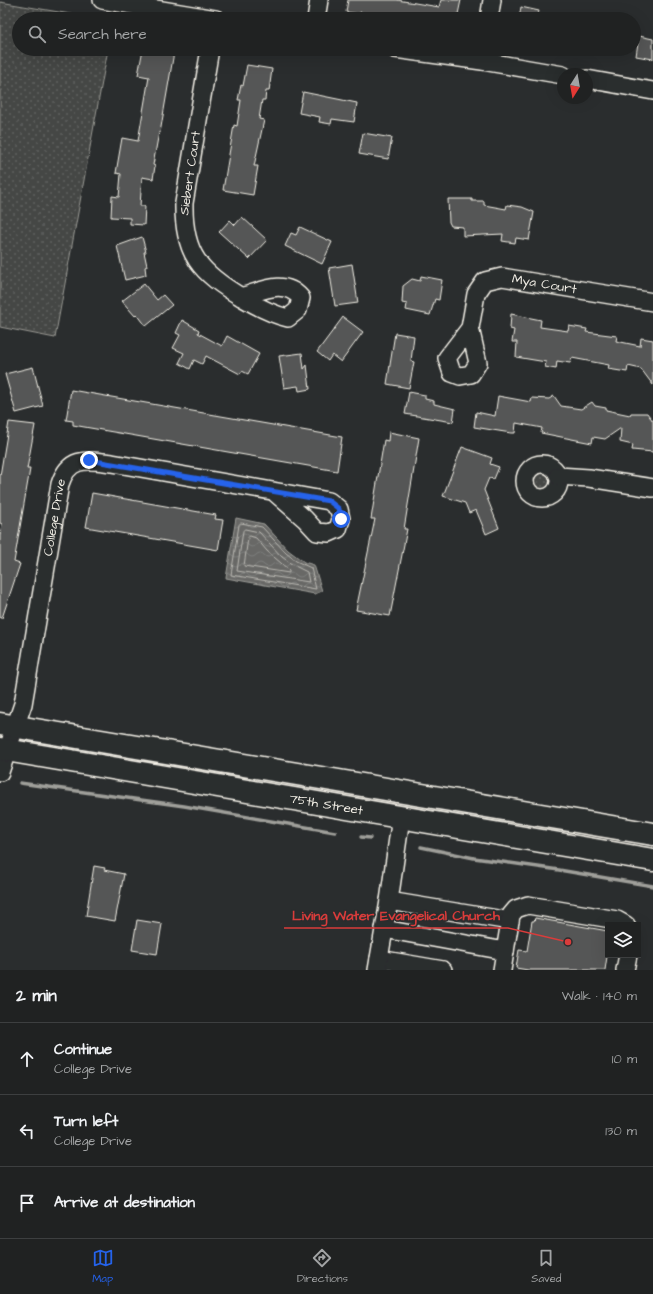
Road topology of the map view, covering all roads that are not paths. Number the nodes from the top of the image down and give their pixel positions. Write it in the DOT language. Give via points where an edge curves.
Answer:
graph roads {
  1 [pos="102,0"];
  2 [pos="319,0"];
  3 [pos="492,0"];
  4 [pos="173,12"];
  5 [pos="317,12"];
  6 [pos="490,12"];
  7 [pos="209,56"];
  8 [pos="487,56"];
  9 [pos="557,74"];
  10 [pos="593,80"];
  11 [pos="653,91"];
  12 [pos="241,297"];
  13 [pos="653,302"];
  14 [pos="470,328"];
  15 [pos="558,476"];
  16 [pos="653,488"];
  17 [pos="273,491"];
  18 [pos="8,725"];
  19 [pos="4,750"];
  20 [pos="0,772"];
  21 [pos="401,817"];
  22 [pos="653,834"];
  23 [pos="653,860"];
  24 [pos="390,901"];
  25 [pos="510,921"];
  26 [pos="621,922"];
  27 [pos="384,929"];
  28 [pos="505,950"];
  29 [pos="627,958"];
  30 [pos="378,964"];
  31 [pos="443,970"];
  32 [pos="502,970"];
  33 [pos="625,970"];
  1 -- 4 [label="street"];
  2 -- 5 [label="street"];
  3 -- 6 [label="street"];
  7 -- 12 [label="street, Siebert Court" via="184,203 184,223 189,245 196,260 221,285"];
  8 -- 9 [label="street"];
  10 -- 11 [label="street"];
  13 -- 14 [label="street, Mya Court" via="502,277 485,281 476,294"];
  15 -- 16 [label="street"];
  17 -- 18 [label="street, College Drive" via="89,460 68,468 60,484 23,704"];
  18 -- 19 [label="street, College Drive"];
  18 -- 22 [label="main road, 75th Street"];
  19 -- 20 [label="street, College Drive"];
  19 -- 21 [label="main road, 75th Street"];
  21 -- 23 [label="main road, 75th Street"];
  21 -- 24 [label="street"];
  24 -- 25 [label="street"];
  24 -- 27 [label="street"];
  25 -- 26 [label="street" via="516,909 528,905"];
  25 -- 28 [label="street"];
  27 -- 28 [label="street"];
  27 -- 30 [label="street"];
  28 -- 32 [label="street"];
  29 -- 33 [label="street"];
  30 -- 31 [label="street"];
}
